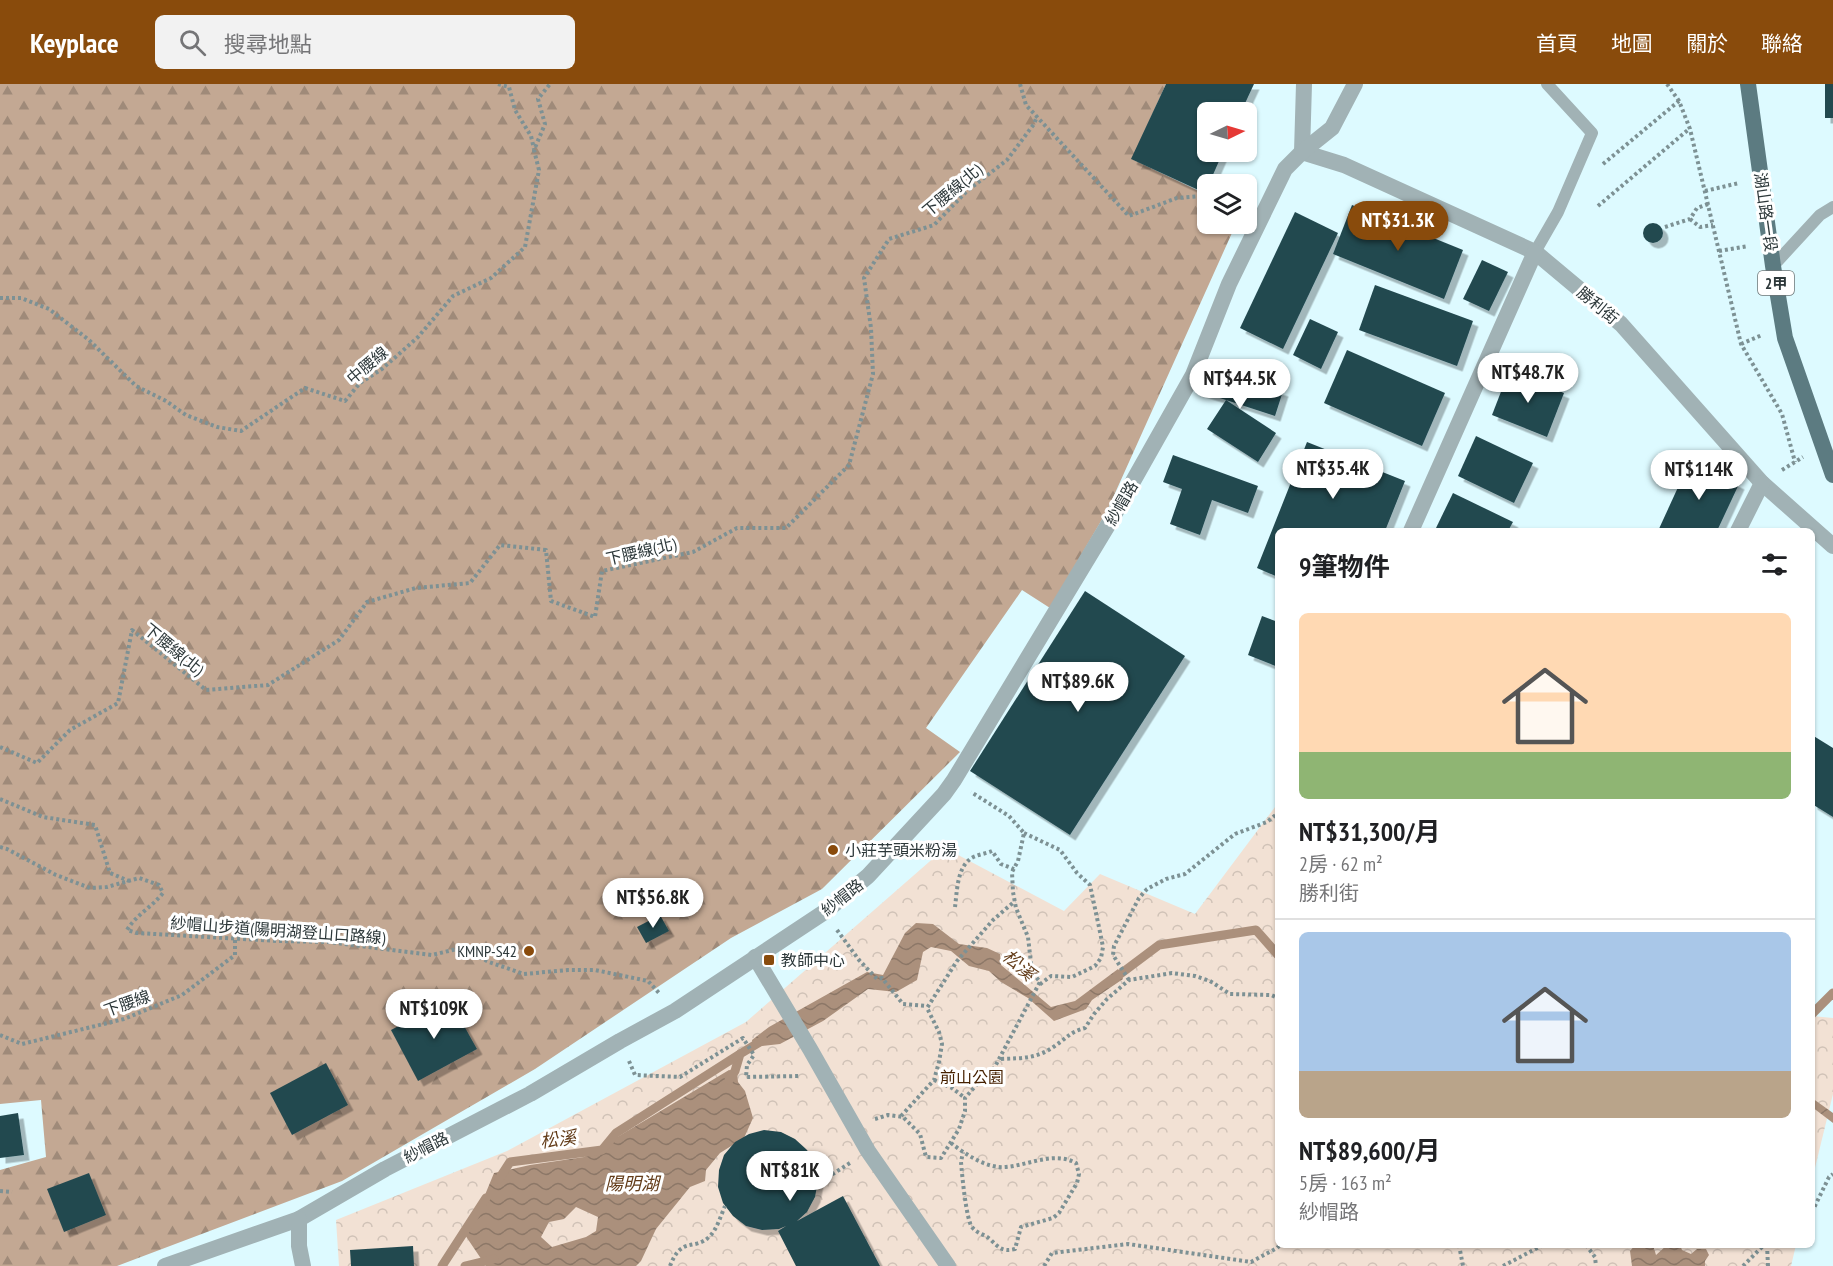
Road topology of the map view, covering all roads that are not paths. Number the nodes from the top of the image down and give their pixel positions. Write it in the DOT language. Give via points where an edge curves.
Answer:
graph roads {
  1 [pos="1304,84"];
  2 [pos="1355,84"];
  3 [pos="1547,84"];
  4 [pos="1748,84"];
  5 [pos="1302,152"];
  6 [pos="1833,207"];
  7 [pos="1534,252"];
  8 [pos="1773,266"];
  9 [pos="1833,475"];
  10 [pos="1768,479"];
  11 [pos="1412,528"];
  12 [pos="1740,528"];
  13 [pos="1812,528"];
  14 [pos="1815,531"];
  15 [pos="1833,546"];
  16 [pos="754,957"];
  17 [pos="299,1219"];
  18 [pos="165,1266"];
  19 [pos="303,1266"];
  20 [pos="948,1266"];
  1 -- 5 [label="street"];
  2 -- 5 [label="street, 紗帽路" via="1332,128"];
  3 -- 7 [label="lane" via="1592,134"];
  4 -- 8 [label="main road, 湖山路一段 / 2甲"];
  5 -- 7 [label="street, 勝利街" via="1344,165"];
  5 -- 16 [label="street, 紗帽路" via="1285,169 1229,284 1193,375 1114,515 954,780 868,876 826,911"];
  6 -- 8 [label="lane" via="1820,214"];
  7 -- 10 [label="street, 勝利街" via="1621,324"];
  7 -- 11 [label="street"];
  8 -- 9 [label="main road, 湖山路一段 / 2甲" via="1785,338"];
  10 -- 12 [label="street"];
  10 -- 13 [label="street, 勝利街" via="1782,503"];
  14 -- 15 [label="street, 勝利街"];
  16 -- 17 [label="street, 紗帽路" via="675,1011"];
  16 -- 20 [label="street" via="868,1151"];
  17 -- 18 [label="street, 紗帽路"];
  17 -- 19 [label="street"];
}
